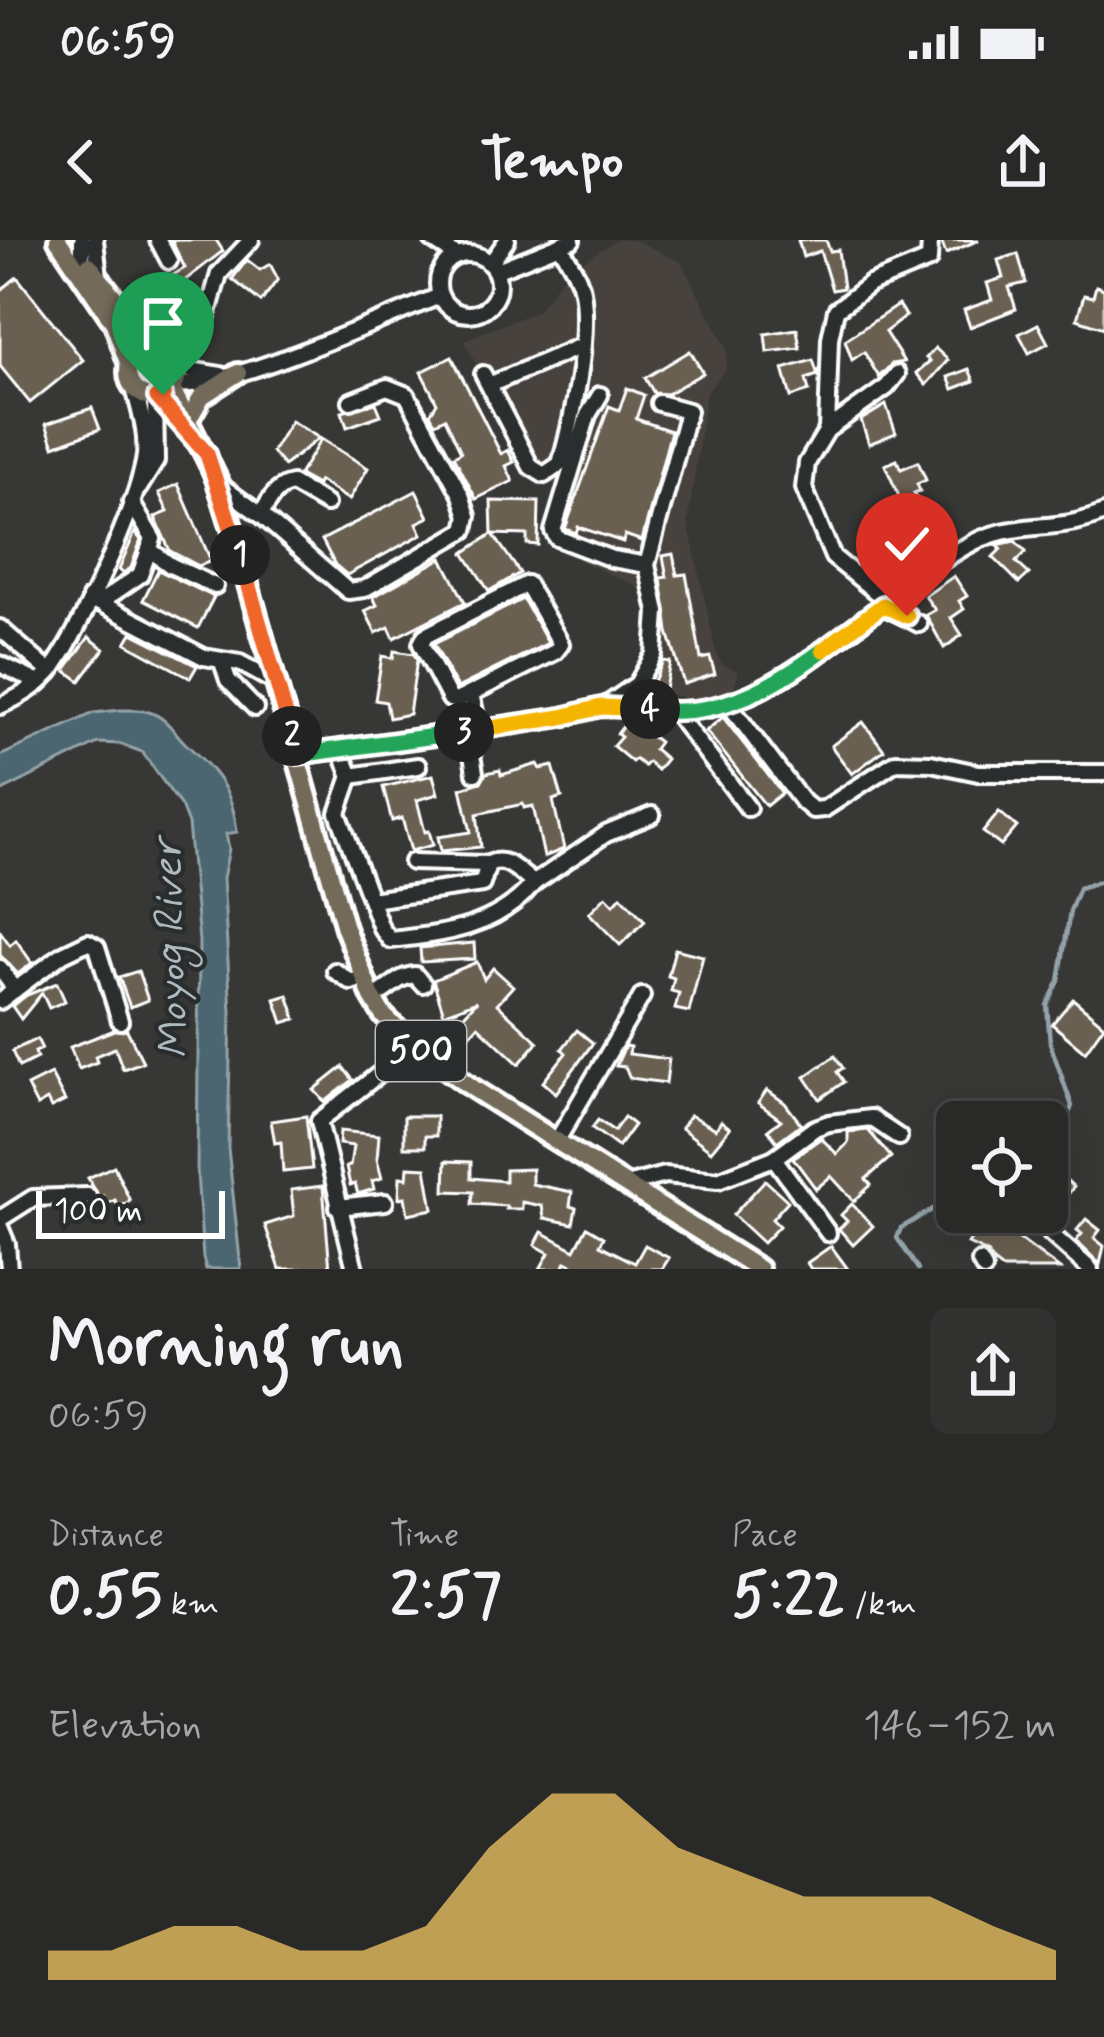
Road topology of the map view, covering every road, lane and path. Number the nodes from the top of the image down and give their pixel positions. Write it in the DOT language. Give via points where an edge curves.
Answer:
graph roads {
  1 [pos="58,240"];
  2 [pos="95,240"];
  3 [pos="158,240"];
  4 [pos="251,240"];
  5 [pos="432,240"];
  6 [pos="507,240"];
  7 [pos="930,240"];
  8 [pos="566,243"];
  9 [pos="79,245"];
  10 [pos="475,247"];
  11 [pos="457,256"];
  12 [pos="169,262"];
  13 [pos="493,267"];
  14 [pos="91,278"];
  15 [pos="440,296"];
  16 [pos="580,346"];
  17 [pos="153,347"];
  18 [pos="173,357"];
  19 [pos="129,366"];
  20 [pos="238,373"];
  21 [pos="897,374"];
  22 [pos="600,395"];
  23 [pos="159,400"];
  24 [pos="351,401"];
  25 [pos="659,403"];
  26 [pos="190,417"];
  27 [pos="827,430"];
  28 [pos="207,454"];
  29 [pos="220,485"];
  30 [pos="134,497"];
  31 [pos="326,504"];
  32 [pos="1104,514"];
  33 [pos="261,515"];
  34 [pos="149,549"];
  35 [pos="646,565"];
  36 [pos="214,586"];
  37 [pos="94,600"];
  38 [pos="885,603"];
  39 [pos="919,624"];
  40 [pos="0,628"];
  41 [pos="263,640"];
  42 [pos="222,662"];
  43 [pos="240,663"];
  44 [pos="0,664"];
  45 [pos="44,678"];
  46 [pos="276,683"];
  47 [pos="471,694"];
  48 [pos="728,703"];
  49 [pos="0,706"];
  50 [pos="601,707"];
  51 [pos="255,708"];
  52 [pos="675,712"];
  53 [pos="474,731"];
  54 [pos="340,749"];
  55 [pos="297,755"];
  56 [pos="418,766"];
  57 [pos="475,773"];
  58 [pos="1104,773"];
  59 [pos="351,776"];
  60 [pos="748,808"];
  61 [pos="338,813"];
  62 [pos="652,815"];
  63 [pos="314,819"];
  64 [pos="412,862"];
  65 [pos="488,864"];
  66 [pos="534,883"];
  67 [pos="371,900"];
  68 [pos="0,968"];
  69 [pos="335,971"];
  70 [pos="363,978"];
  71 [pos="423,984"];
  72 [pos="15,990"];
  73 [pos="642,996"];
  74 [pos="372,998"];
  75 [pos="0,1001"];
  76 [pos="120,1021"];
  77 [pos="415,1046"];
  78 [pos="899,1137"];
  79 [pos="556,1142"];
  80 [pos="774,1158"];
  81 [pos="626,1185"];
  82 [pos="88,1196"];
  83 [pos="386,1202"];
  84 [pos="338,1207"];
  85 [pos="0,1223"];
  86 [pos="828,1233"];
  87 [pos="1050,1233"];
  88 [pos="9,1269"];
  89 [pos="355,1269"];
  90 [pos="759,1269"];
  91 [pos="1090,1269"];
  1 -- 14 [label="main road, 500"];
  2 -- 14 [label="street"];
  3 -- 12 [label="street"];
  4 -- 18 [label="street" via="218,274 204,327"];
  5 -- 11 [label="street"];
  6 -- 13 [label="street"];
  7 -- 27 [label="street" via="929,260 870,284 836,310"];
  8 -- 13 [label="street"];
  8 -- 16 [label="street" via="582,293"];
  9 -- 14 [label="main road"];
  10 -- 11 [label="street"];
  10 -- 13 [label="street"];
  11 -- 15 [label="street" via="442,268"];
  13 -- 15 [label="street" via="498,290 480,312 461,314"];
  14 -- 17 [label="main road, 500"];
  14 -- 19 [label="main road, 500"];
  15 -- 20 [label="street"];
  16 -- 16 [label="street" via="560,464 539,473 486,379"];
  17 -- 18 [label="main road"];
  17 -- 19 [label="main road" via="137,352"];
  18 -- 20 [label="street" via="190,370"];
  18 -- 23 [label="main road"];
  19 -- 23 [label="main road, 500" via="134,388"];
  20 -- 23 [label="street"];
  20 -- 26 [label="main road" via="202,396"];
  21 -- 27 [label="street"];
  22 -- 35 [label="street" via="554,531 612,559"];
  23 -- 26 [label="main road, 500"];
  23 -- 28 [label="main road, 500"];
  23 -- 30 [label="street" via="156,460"];
  24 -- 33 [label="street" via="387,387 407,394 461,495 465,530 348,591"];
  25 -- 35 [label="street" via="688,411"];
  26 -- 28 [label="main road, 500"];
  27 -- 38 [label="street" via="807,463 804,488 816,524 833,556"];
  28 -- 29 [label="main road, 500"];
  29 -- 33 [label="street"];
  29 -- 41 [label="main road, 500"];
  30 -- 34 [label="street" via="152,534"];
  30 -- 37 [label="street"];
  31 -- 33 [label="street" via="286,484"];
  32 -- 38 [label="street" via="1079,524 997,530"];
  34 -- 36 [label="street"];
  34 -- 37 [label="street" via="136,580"];
  35 -- 50 [label="street" via="654,654 637,684"];
  37 -- 42 [label="street"];
  37 -- 45 [label="street"];
  38 -- 39 [label="street"];
  38 -- 48 [label="street" via="796,670"];
  40 -- 45 [label="street"];
  41 -- 43 [label="street"];
  41 -- 46 [label="main road, 500"];
  42 -- 43 [label="street"];
  42 -- 51 [label="street"];
  43 -- 46 [label="street"];
  44 -- 45 [label="street"];
  45 -- 49 [label="street"];
  46 -- 55 [label="main road, 500"];
  47 -- 47 [label="street" via="450,699 421,644 425,636 527,584 561,644"];
  47 -- 53 [label="street"];
  48 -- 52 [label="street"];
  48 -- 58 [label="street" via="813,810 896,762 978,773"];
  50 -- 52 [label="street"];
  50 -- 53 [label="street"];
  52 -- 60 [label="street"];
  53 -- 54 [label="street"];
  53 -- 57 [label="street"];
  54 -- 55 [label="street"];
  54 -- 59 [label="street"];
  55 -- 63 [label="main road, 500"];
  56 -- 59 [label="street"];
  59 -- 61 [label="street"];
  61 -- 63 [label="street"];
  61 -- 67 [label="street"];
  62 -- 66 [label="street" via="606,834"];
  63 -- 70 [label="main road, 500"];
  64 -- 65 [label="street"];
  65 -- 66 [label="street" via="509,863"];
  65 -- 67 [label="street" via="475,886"];
  66 -- 67 [label="street" via="495,918 390,940"];
  68 -- 72 [label="street"];
  69 -- 70 [label="street" via="350,982"];
  70 -- 74 [label="main road, 500"];
  71 -- 74 [label="street" via="406,976"];
  72 -- 75 [label="street"];
  72 -- 76 [label="street" via="88,942 97,947"];
  73 -- 79 [label="street"];
  74 -- 77 [label="main road, 500"];
  77 -- 79 [label="main road, 500"];
  77 -- 84 [label="street" via="319,1121"];
  78 -- 80 [label="street" via="861,1117 822,1125"];
  79 -- 81 [label="main road, 500"];
  80 -- 81 [label="street" via="718,1180 665,1175"];
  80 -- 86 [label="street"];
  81 -- 90 [label="main road, 500"];
  82 -- 85 [label="street" via="33,1198"];
  83 -- 84 [label="street"];
  84 -- 89 [label="street"];
  85 -- 88 [label="street"];
  87 -- 91 [label="street"];
}
